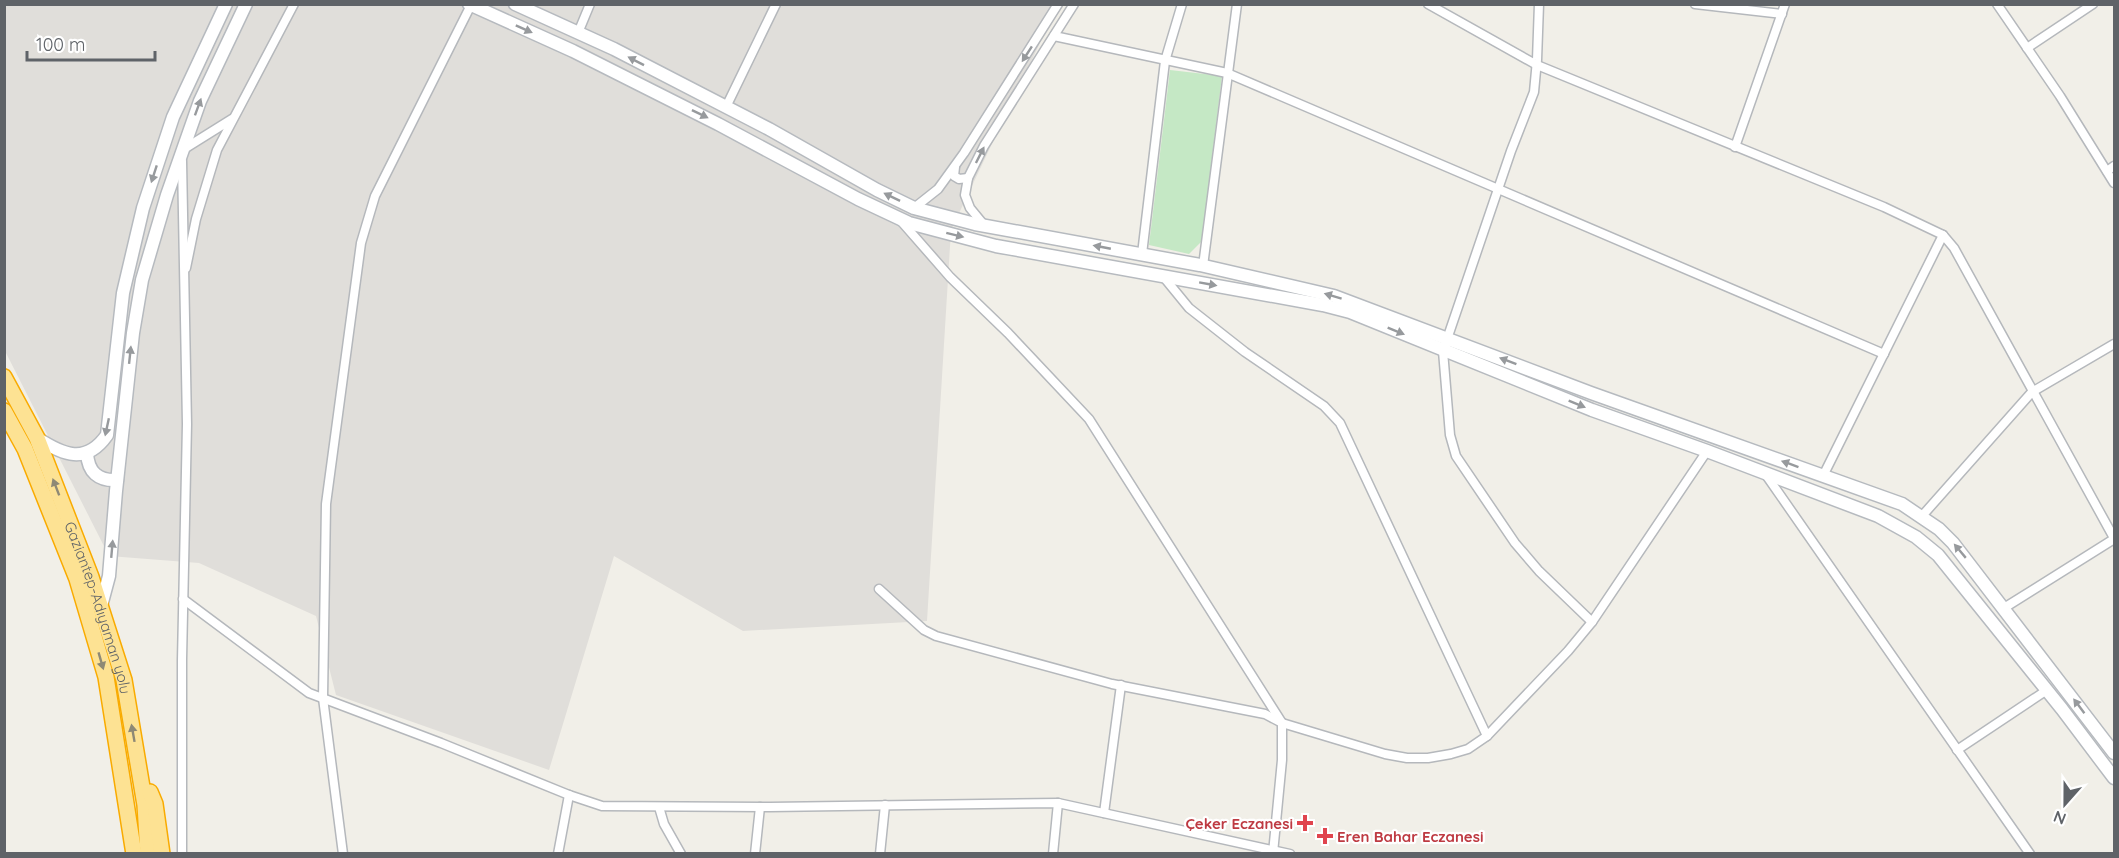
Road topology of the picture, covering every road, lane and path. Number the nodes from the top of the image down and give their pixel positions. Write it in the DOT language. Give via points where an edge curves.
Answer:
graph roads {
  1 [pos="226,4"];
  2 [pos="246,4"];
  3 [pos="294,4"];
  4 [pos="515,4"];
  5 [pos="591,4"];
  6 [pos="776,4"];
  7 [pos="1058,4"];
  8 [pos="1074,4"];
  9 [pos="1182,4"];
  10 [pos="1237,4"];
  11 [pos="1428,4"];
  12 [pos="1539,4"];
  13 [pos="1695,4"];
  14 [pos="1785,4"];
  15 [pos="1997,4"];
  16 [pos="2093,4"];
  17 [pos="470,5"];
  18 [pos="1782,14"];
  19 [pos="578,33"];
  20 [pos="1054,36"];
  21 [pos="2027,48"];
  22 [pos="1165,61"];
  23 [pos="1537,65"];
  24 [pos="1227,73"];
  25 [pos="726,106"];
  26 [pos="234,118"];
  27 [pos="1735,147"];
  28 [pos="183,151"];
  29 [pos="956,164"];
  30 [pos="2111,168"];
  31 [pos="968,178"];
  32 [pos="2115,183"];
  33 [pos="1498,190"];
  34 [pos="914,208"];
  35 [pos="899,218"];
  36 [pos="984,225"];
  37 [pos="1943,235"];
  38 [pos="1142,254"];
  39 [pos="1203,266"];
  40 [pos="1161,275"];
  41 [pos="183,277"];
  42 [pos="1447,338"];
  43 [pos="2115,344"];
  44 [pos="1443,351"];
  45 [pos="1884,354"];
  46 [pos="4,377"];
  47 [pos="2032,392"];
  48 [pos="4,411"];
  49 [pos="37,438"];
  50 [pos="1707,451"];
  51 [pos="87,453"];
  52 [pos="1764,472"];
  53 [pos="1823,476"];
  54 [pos="117,480"];
  55 [pos="1922,516"];
  56 [pos="2115,539"];
  57 [pos="879,590"];
  58 [pos="183,599"];
  59 [pos="100,606"];
  60 [pos="2004,608"];
  61 [pos="1592,622"];
  62 [pos="1121,685"];
  63 [pos="2047,690"];
  64 [pos="323,698"];
  65 [pos="1282,723"];
  66 [pos="1487,736"];
  67 [pos="1957,750"];
  68 [pos="2115,753"];
  69 [pos="140,771"];
  70 [pos="2115,778"];
  71 [pos="569,795"];
  72 [pos="1058,803"];
  73 [pos="885,805"];
  74 [pos="659,807"];
  75 [pos="760,807"];
  76 [pos="1104,813"];
  77 [pos="128,817"];
  78 [pos="1273,852"];
  79 [pos="126,854"];
  80 [pos="134,854"];
  81 [pos="148,854"];
  82 [pos="162,854"];
  83 [pos="182,854"];
  84 [pos="343,854"];
  85 [pos="558,854"];
  86 [pos="681,854"];
  87 [pos="755,854"];
  88 [pos="880,854"];
  89 [pos="1053,854"];
  90 [pos="1290,854"];
  91 [pos="2030,854"];
  1 -- 51 [label="street, one-way" via="173,117 143,208 123,293 107,435"];
  28 -- 2 [label="street, one-way" via="200,101"];
  3 -- 26 [label="street"];
  4 -- 19 [label="street"];
  5 -- 19 [label="street"];
  6 -- 25 [label="street"];
  7 -- 29 [label="street, one-way"];
  8 -- 20 [label="street"];
  9 -- 22 [label="street"];
  10 -- 24 [label="street"];
  11 -- 23 [label="street"];
  12 -- 23 [label="street"];
  13 -- 18 [label="street"];
  14 -- 18 [label="street"];
  15 -- 21 [label="street"];
  16 -- 21 [label="street"];
  17 -- 35 [label="street, one-way" via="573,51"];
  17 -- 64 [label="street" via="375,196 362,243 326,504"];
  18 -- 27 [label="street"];
  25 -- 19 [label="street, one-way"];
  20 -- 22 [label="street"];
  31 -- 20 [label="street, one-way"];
  21 -- 30 [label="street"];
  22 -- 24 [label="street"];
  22 -- 38 [label="street"];
  23 -- 27 [label="street"];
  23 -- 33 [label="street" via="1534,92"];
  24 -- 33 [label="street"];
  24 -- 39 [label="street"];
  34 -- 25 [label="street, one-way"];
  26 -- 28 [label="street"];
  26 -- 41 [label="street" via="217,150"];
  27 -- 37 [label="street"];
  28 -- 41 [label="street"];
  54 -- 28 [label="street, one-way" via="142,280"];
  29 -- 31 [label="street" via="954,176"];
  29 -- 34 [label="street" via="938,189"];
  30 -- 32 [label="street"];
  31 -- 36 [label="street" via="965,195"];
  33 -- 42 [label="street"];
  33 -- 45 [label="street"];
  34 -- 36 [label="street"];
  35 -- 40 [label="street, one-way" via="996,246"];
  35 -- 65 [label="street" via="950,277 1089,419"];
  38 -- 36 [label="street, one-way"];
  37 -- 45 [label="street"];
  37 -- 47 [label="street" via="1954,248"];
  38 -- 39 [label="street"];
  42 -- 39 [label="street, one-way" via="1334,296"];
  40 -- 44 [label="street, one-way" via="1323,304"];
  40 -- 66 [label="street" via="1197,314 1324,406 1340,423"];
  41 -- 58 [label="street" via="187,424"];
  42 -- 44 [label="street"];
  53 -- 42 [label="street, one-way"];
  43 -- 47 [label="street"];
  44 -- 50 [label="street, one-way"];
  44 -- 61 [label="street" via="1450,435 1456,456 1515,543"];
  45 -- 53 [label="street"];
  46 -- 49 [label="highway, Gaziantep-Adıyaman yolu"];
  47 -- 55 [label="street"];
  47 -- 56 [label="street"];
  48 -- 77 [label="highway, Gaziantep-Adıyaman yolu, one-way" via="25,449 77,579 106,677"];
  49 -- 51 [label="street" via="64,453"];
  59 -- 49 [label="highway, Gaziantep-Adıyaman yolu, one-way"];
  50 -- 52 [label="street"];
  50 -- 61 [label="street"];
  51 -- 54 [label="street" via="93,472 102,479"];
  52 -- 63 [label="street" via="1878,516 1916,537 1938,555"];
  52 -- 67 [label="street"];
  53 -- 55 [label="street" via="1902,504"];
  59 -- 54 [label="street, one-way" via="110,576"];
  60 -- 55 [label="street, one-way" via="1953,543"];
  56 -- 60 [label="street"];
  57 -- 62 [label="street" via="936,636"];
  58 -- 64 [label="street" via="309,693"];
  58 -- 83 [label="street"];
  69 -- 59 [label="highway, Gaziantep-Adıyaman yolu, one-way" via="124,680"];
  68 -- 60 [label="street, one-way"];
  61 -- 66 [label="street"];
  62 -- 65 [label="street" via="1265,714"];
  62 -- 76 [label="street"];
  63 -- 67 [label="street"];
  63 -- 70 [label="street"];
  64 -- 71 [label="street"];
  64 -- 84 [label="street"];
  65 -- 66 [label="street" via="1407,758 1451,754"];
  65 -- 78 [label="street"];
  67 -- 91 [label="street"];
  69 -- 81 [label="highway, Gaziantep-Adıyaman yolu"];
  69 -- 82 [label="highway" via="155,804"];
  71 -- 74 [label="street" via="602,806"];
  71 -- 85 [label="street"];
  72 -- 73 [label="street"];
  72 -- 76 [label="street"];
  72 -- 89 [label="street"];
  73 -- 75 [label="street"];
  73 -- 88 [label="street"];
  74 -- 75 [label="street"];
  74 -- 86 [label="street"];
  75 -- 87 [label="street"];
  76 -- 78 [label="street"];
  77 -- 79 [label="highway"];
  77 -- 80 [label="highway, Gaziantep-Adıyaman yolu"];
  78 -- 90 [label="street"];
}
